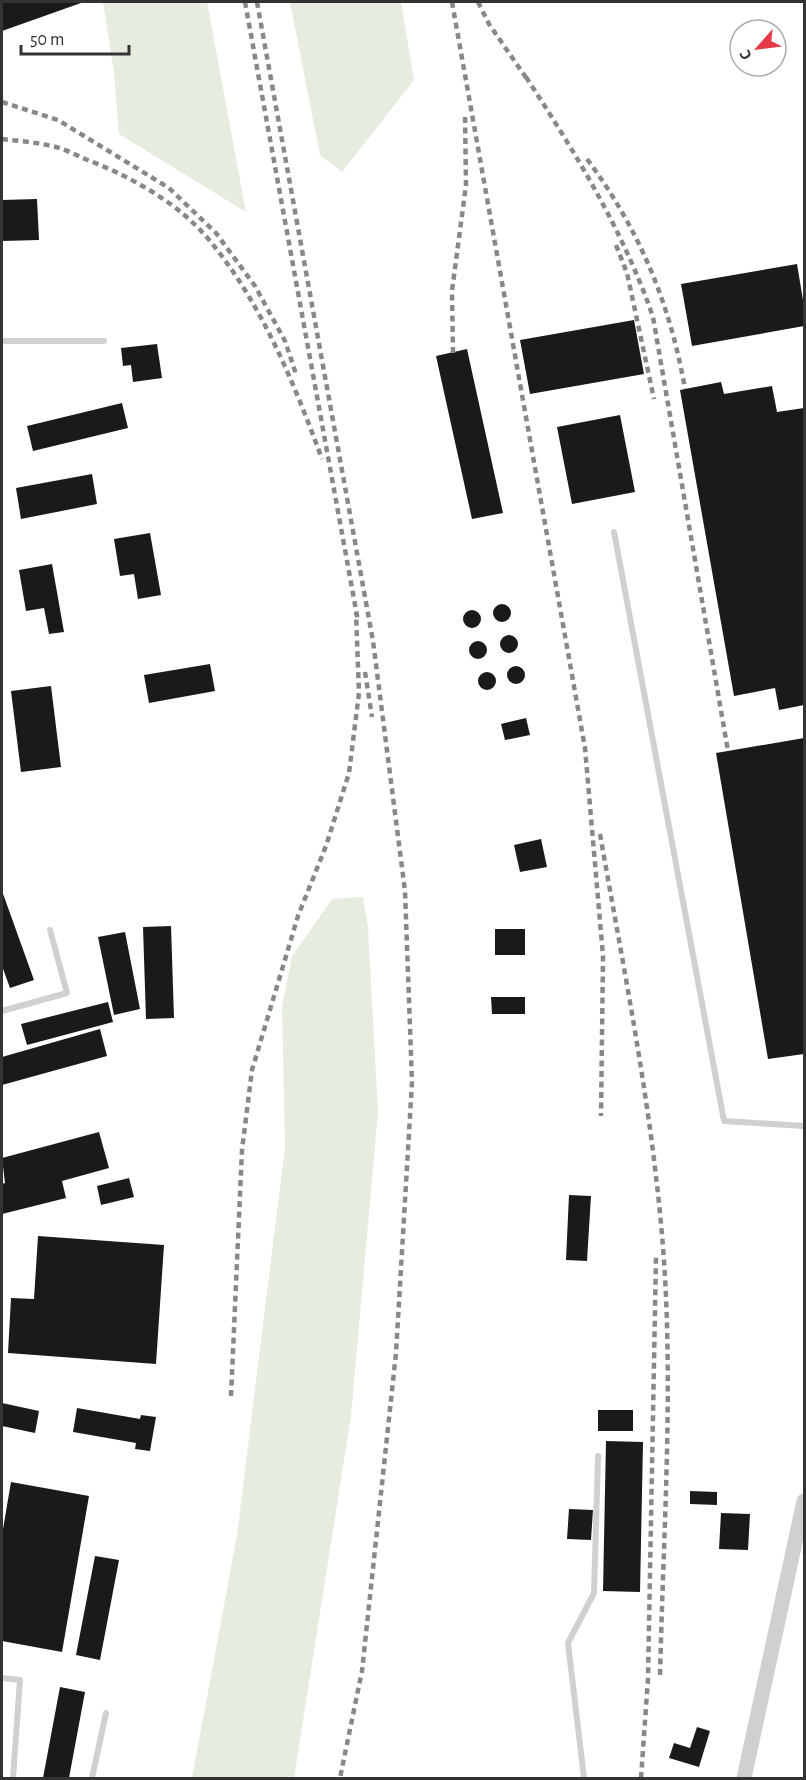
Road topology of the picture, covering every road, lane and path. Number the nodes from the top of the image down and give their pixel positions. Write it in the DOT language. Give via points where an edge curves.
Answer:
graph roads {
  1 [pos="2,341"];
  2 [pos="104,341"];
  3 [pos="614,532"];
  4 [pos="50,930"];
  5 [pos="2,1011"];
  6 [pos="804,1126"];
  7 [pos="598,1456"];
  8 [pos="804,1501"];
  9 [pos="2,1678"];
  10 [pos="106,1713"];
  11 [pos="13,1779"];
  12 [pos="92,1779"];
  13 [pos="584,1779"];
  14 [pos="744,1779"];
  1 -- 2 [label="lane"];
  3 -- 6 [label="lane" via="724,1121"];
  4 -- 5 [label="lane" via="67,993"];
  7 -- 13 [label="lane" via="594,1593 568,1643"];
  8 -- 14 [label="street"];
  9 -- 11 [label="lane" via="20,1680"];
  10 -- 12 [label="lane"];
}
